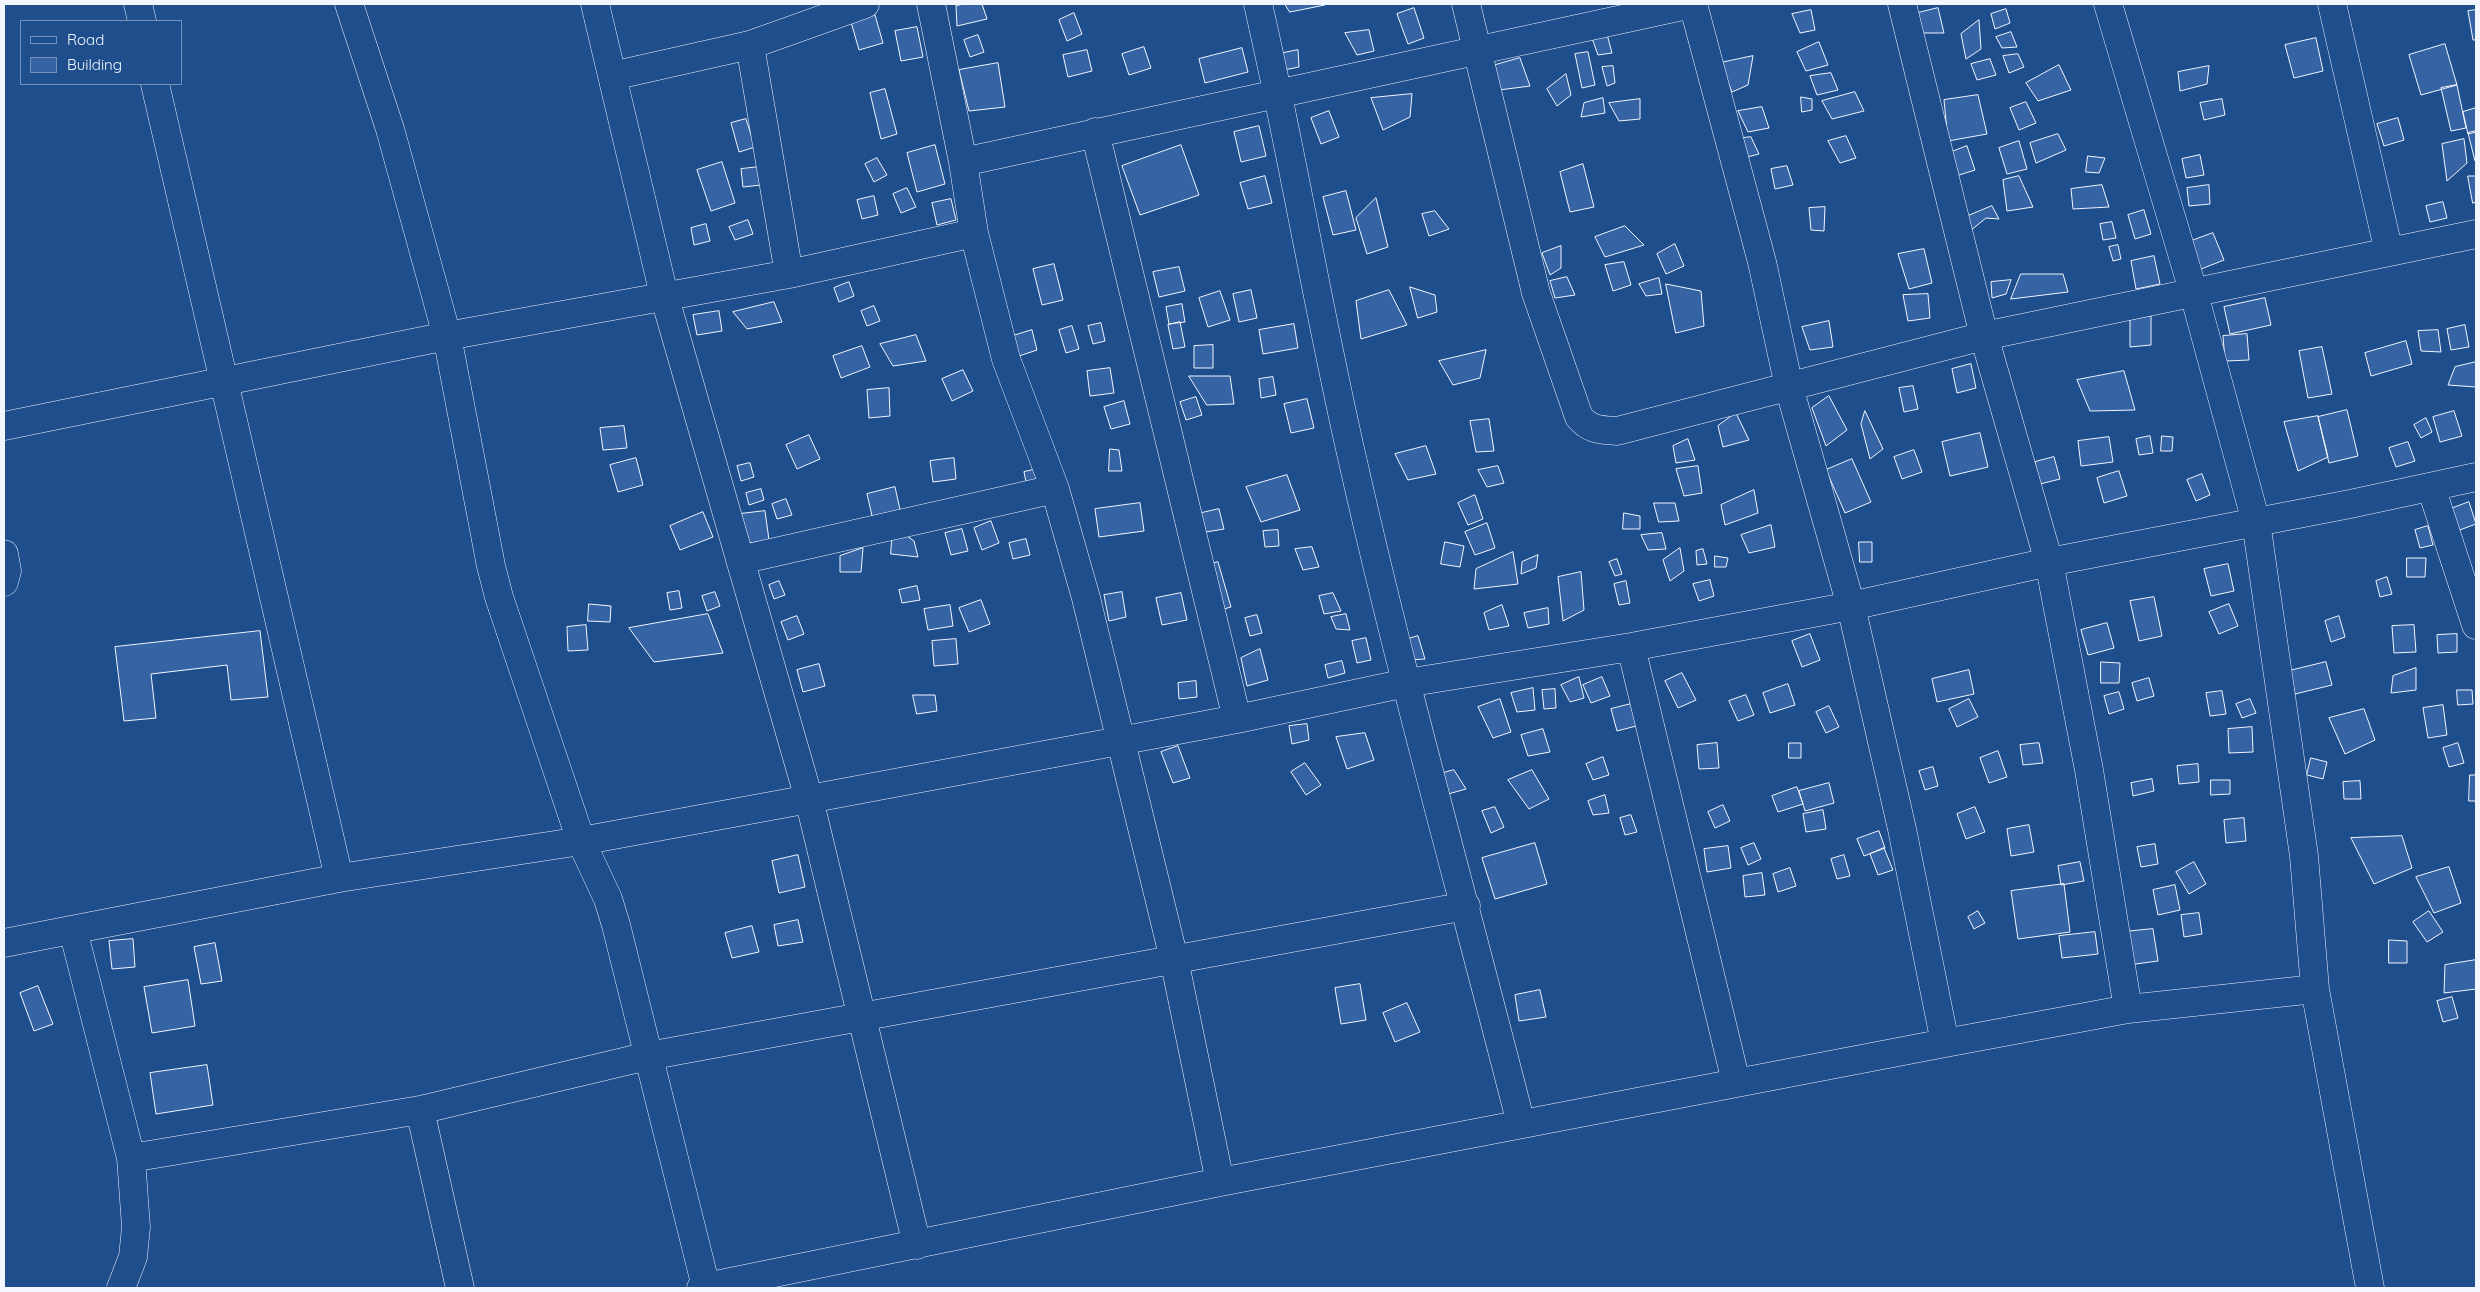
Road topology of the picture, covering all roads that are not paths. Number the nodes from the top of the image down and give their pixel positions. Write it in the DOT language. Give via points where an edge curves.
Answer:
graph roads {
  1 [pos="138,4"];
  2 [pos="349,4"];
  3 [pos="595,4"];
  4 [pos="865,4"];
  5 [pos="931,4"];
  6 [pos="1258,4"];
  7 [pos="1466,4"];
  8 [pos="1693,4"];
  9 [pos="1902,4"];
  10 [pos="2108,4"];
  11 [pos="2332,4"];
  12 [pos="142,20"];
  13 [pos="750,45"];
  14 [pos="1477,51"];
  15 [pos="612,76"];
  16 [pos="155,85"];
  17 [pos="1278,94"];
  18 [pos="1095,132"];
  19 [pos="963,162"];
  20 [pos="974,233"];
  21 [pos="2476,234"];
  22 [pos="2389,252"];
  23 [pos="789,274"];
  24 [pos="2194,294"];
  25 [pos="664,295"];
  26 [pos="447,336"];
  27 [pos="1984,336"];
  28 [pos="225,382"];
  29 [pos="1789,387"];
  30 [pos="4,426"];
  31 [pos="2476,477"];
  32 [pos="2431,487"];
  33 [pos="1055,489"];
  34 [pos="2256,522"];
  35 [pos="4,554"];
  36 [pos="740,560"];
  37 [pos="2049,562"];
  38 [pos="4,582"];
  39 [pos="1851,606"];
  40 [pos="2476,625"];
  41 [pos="1631,647"];
  42 [pos="1406,683"];
  43 [pos="1237,719"];
  44 [pos="1120,740"];
  45 [pos="809,799"];
  46 [pos="581,841"];
  47 [pos="339,878"];
  48 [pos="1466,906"];
  49 [pos="73,930"];
  50 [pos="4,943"];
  51 [pos="1174,959"];
  52 [pos="2315,989"];
  53 [pos="2128,1009"];
  54 [pos="860,1017"];
  55 [pos="1945,1042"];
  56 [pos="648,1056"];
  57 [pos="1736,1082"];
  58 [pos="420,1110"];
  59 [pos="1521,1124"];
  60 [pos="131,1158"];
  61 [pos="1220,1182"];
  62 [pos="917,1245"];
  63 [pos="120,1288"];
  64 [pos="460,1288"];
  65 [pos="703,1288"];
  66 [pos="2370,1288"];
  1 -- 12 [label="street"];
  2 -- 26 [label="street" via="390,128"];
  3 -- 15 [label="street"];
  4 -- 13 [label="street"];
  5 -- 19 [label="street"];
  6 -- 17 [label="street"];
  7 -- 14 [label="street"];
  8 -- 14 [label="street"];
  8 -- 29 [label="street" via="1762,262"];
  9 -- 27 [label="street"];
  10 -- 24 [label="street"];
  11 -- 22 [label="street"];
  13 -- 15 [label="street"];
  13 -- 23 [label="street"];
  14 -- 17 [label="street"];
  14 -- 29 [label="street" via="1536,293 1579,417 1587,426 1617,431"];
  15 -- 25 [label="street"];
  16 -- 28 [label="street"];
  17 -- 18 [label="street"];
  17 -- 42 [label="street" via="1352,460"];
  18 -- 19 [label="street"];
  18 -- 43 [label="street"];
  19 -- 20 [label="street"];
  20 -- 23 [label="street"];
  20 -- 33 [label="street" via="1006,360"];
  21 -- 22 [label="street"];
  22 -- 24 [label="street"];
  23 -- 25 [label="street"];
  24 -- 27 [label="street"];
  24 -- 34 [label="street"];
  25 -- 26 [label="street"];
  25 -- 36 [label="street"];
  26 -- 28 [label="street"];
  26 -- 46 [label="street" via="499,597"];
  27 -- 29 [label="street"];
  27 -- 37 [label="street"];
  28 -- 30 [label="street"];
  28 -- 47 [label="street"];
  29 -- 39 [label="street"];
  31 -- 32 [label="street"];
  32 -- 34 [label="street"];
  32 -- 40 [label="street"];
  33 -- 36 [label="street"];
  33 -- 44 [label="street" via="1086,598"];
  34 -- 37 [label="street"];
  34 -- 52 [label="street" via="2304,856"];
  35 -- 38 [label="street" via="7,572"];
  36 -- 45 [label="street"];
  37 -- 39 [label="street"];
  37 -- 53 [label="street" via="2089,770"];
  39 -- 41 [label="street"];
  39 -- 55 [label="street" via="1902,829"];
  41 -- 42 [label="street"];
  41 -- 57 [label="street"];
  42 -- 43 [label="street"];
  42 -- 48 [label="street"];
  43 -- 44 [label="street"];
  44 -- 45 [label="street"];
  44 -- 51 [label="street"];
  45 -- 46 [label="street"];
  45 -- 54 [label="street"];
  46 -- 47 [label="street"];
  46 -- 56 [label="street" via="608,899"];
  47 -- 49 [label="street"];
  48 -- 51 [label="street"];
  48 -- 59 [label="street"];
  49 -- 50 [label="street"];
  49 -- 60 [label="street"];
  51 -- 54 [label="street"];
  51 -- 61 [label="street"];
  52 -- 53 [label="street"];
  52 -- 66 [label="street"];
  53 -- 55 [label="street"];
  54 -- 56 [label="street"];
  54 -- 62 [label="street"];
  55 -- 57 [label="street"];
  56 -- 58 [label="street"];
  56 -- 65 [label="street"];
  57 -- 59 [label="street"];
  58 -- 60 [label="street"];
  58 -- 64 [label="street"];
  59 -- 61 [label="street"];
  60 -- 63 [label="street" via="136,1227 133,1257"];
  61 -- 62 [label="street"];
  62 -- 65 [label="street"];
}
